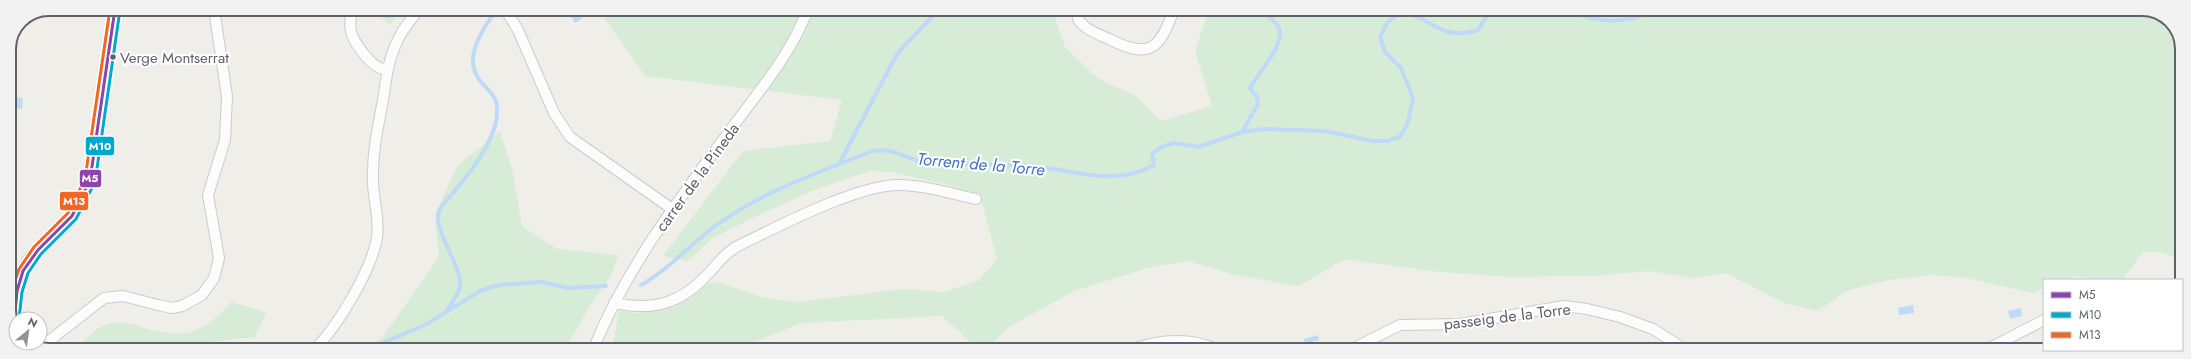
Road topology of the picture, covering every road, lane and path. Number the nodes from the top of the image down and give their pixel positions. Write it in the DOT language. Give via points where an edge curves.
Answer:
graph roads {
  1 [pos="114,16"];
  2 [pos="215,16"];
  3 [pos="351,16"];
  4 [pos="413,16"];
  5 [pos="509,16"];
  6 [pos="805,16"];
  7 [pos="1078,16"];
  8 [pos="1171,16"];
  9 [pos="387,69"];
  10 [pos="976,199"];
  11 [pos="672,209"];
  12 [pos="16,290"];
  13 [pos="614,303"];
  14 [pos="2043,321"];
  15 [pos="48,342"];
  16 [pos="320,343"];
  17 [pos="596,343"];
  18 [pos="1153,343"];
  19 [pos="1197,343"];
  20 [pos="1364,343"];
  21 [pos="1675,343"];
  22 [pos="2000,343"];
  1 -- 12 [label="street" via="90,180 79,206 69,220 33,256 23,271"];
  2 -- 15 [label="street" via="227,96 225,140 208,195 220,258 214,278 202,295 182,306 172,308 123,296 104,298"];
  3 -- 9 [label="street" via="350,26 354,39 373,64 380,69"];
  4 -- 9 [label="street" via="400,35"];
  5 -- 11 [label="street" via="518,30 554,113 570,137"];
  6 -- 11 [label="street, carrer de la Pineda" via="773,74"];
  7 -- 8 [label="street" via="1088,28 1121,45 1142,50 1154,46 1160,40"];
  9 -- 16 [label="street" via="374,155 373,184 378,218 374,252 334,326"];
  10 -- 13 [label="street" via="897,185 878,187 796,217 732,249 699,284 672,301 656,306 634,307"];
  11 -- 13 [label="street, carrer de la Pineda"];
  13 -- 17 [label="street, carrer de la Pineda"];
  14 -- 22 [label="street"];
  18 -- 19 [label="street" via="1175,340"];
  20 -- 21 [label="street, passeig de la Torre" via="1400,325 1460,324 1564,306 1620,317 1653,329"];
}
